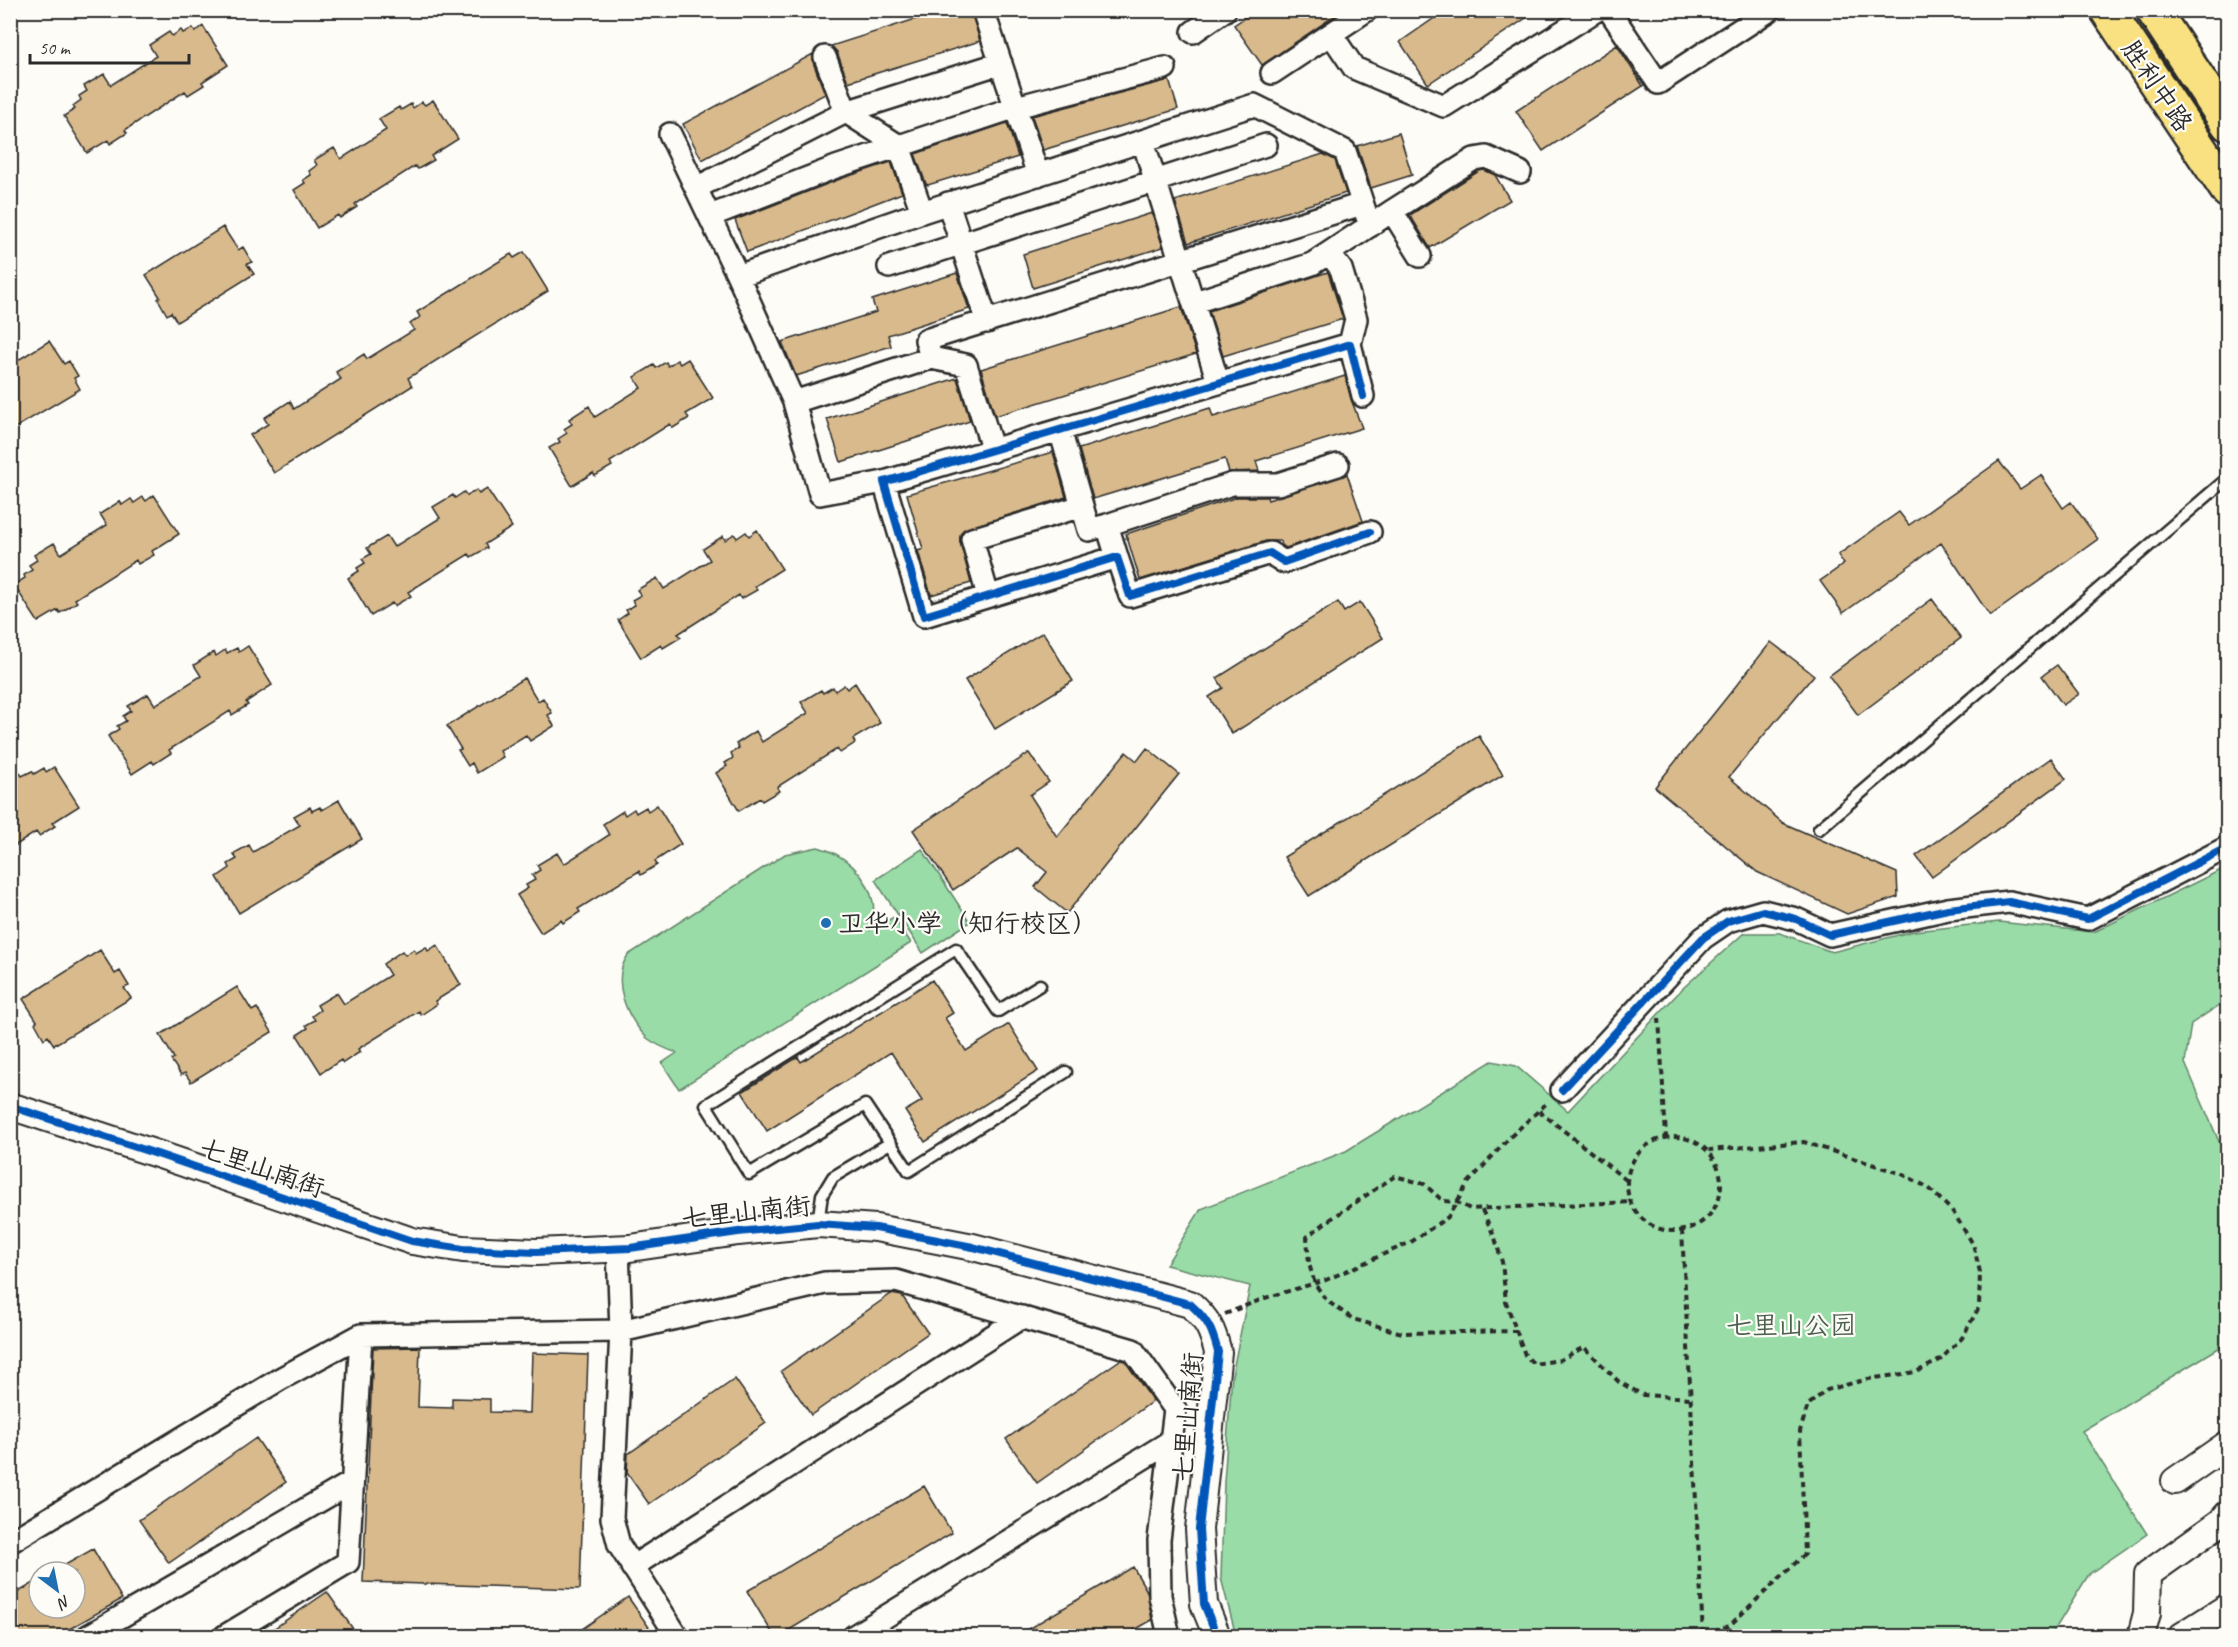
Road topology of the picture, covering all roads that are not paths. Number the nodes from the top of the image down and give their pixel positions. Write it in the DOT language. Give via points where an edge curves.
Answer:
graph roads {
  1 [pos="983,10"];
  2 [pos="1225,10"];
  3 [pos="1367,10"];
  4 [pos="1597,10"];
  5 [pos="1609,10"];
  6 [pos="1770,10"];
  7 [pos="2107,10"];
  8 [pos="2153,10"];
  9 [pos="1193,32"];
  10 [pos="1331,34"];
  11 [pos="825,57"];
  12 [pos="1001,63"];
  13 [pos="1165,68"];
  14 [pos="1272,73"];
  15 [pos="1016,107"];
  16 [pos="846,112"];
  17 [pos="2228,124"];
  18 [pos="670,134"];
  19 [pos="1143,141"];
  20 [pos="899,146"];
  21 [pos="1266,146"];
  22 [pos="1520,172"];
  23 [pos="1038,175"];
  24 [pos="1156,181"];
  25 [pos="696,188"];
  26 [pos="2228,191"];
  27 [pos="948,203"];
  28 [pos="1362,204"];
  29 [pos="1392,211"];
  30 [pos="922,212"];
  31 [pos="710,216"];
  32 [pos="1370,226"];
  33 [pos="961,243"];
  34 [pos="1329,253"];
  35 [pos="1420,256"];
  36 [pos="1181,261"];
  37 [pos="889,267"];
  38 [pos="738,276"];
  39 [pos="1195,302"];
  40 [pos="987,322"];
  41 [pos="1350,344"];
  42 [pos="931,358"];
  43 [pos="1218,382"];
  44 [pos="1363,396"];
  45 [pos="794,402"];
  46 [pos="1060,430"];
  47 [pos="993,451"];
  48 [pos="1338,465"];
  49 [pos="2228,478"];
  50 [pos="884,482"];
  51 [pos="1082,506"];
  52 [pos="1107,525"];
  53 [pos="1370,532"];
  54 [pos="1117,557"];
  55 [pos="988,596"];
  56 [pos="1819,829"];
  57 [pos="2228,847"];
  58 [pos="1040,985"];
  59 [pos="1066,1072"];
  60 [pos="1562,1090"];
  61 [pos="10,1106"];
  62 [pos="890,1143"];
  63 [pos="818,1224"];
  64 [pos="618,1248"];
  65 [pos="1022,1317"];
  66 [pos="621,1331"];
  67 [pos="361,1335"];
  68 [pos="1171,1441"];
  69 [pos="2228,1444"];
  70 [pos="2175,1480"];
  71 [pos="352,1482"];
  72 [pos="2225,1523"];
  73 [pos="10,1542"];
  74 [pos="632,1567"];
  75 [pos="2228,1607"];
  76 [pos="88,1636"];
  77 [pos="225,1636"];
  78 [pos="677,1636"];
  79 [pos="854,1636"];
  80 [pos="1169,1636"];
  81 [pos="1217,1636"];
  82 [pos="2141,1636"];
  83 [pos="2182,1636"];
  1 -- 12 [label="street"];
  2 -- 9 [label="street"];
  3 -- 10 [label="street"];
  4 -- 10 [label="street" via="1444,106 1354,68"];
  5 -- 6 [label="street" via="1658,83"];
  7 -- 26 [label="highway, 胜利中路"];
  8 -- 17 [label="highway, 胜利中路"];
  10 -- 14 [label="street"];
  11 -- 16 [label="street"];
  12 -- 15 [label="street"];
  12 -- 16 [label="street"];
  13 -- 15 [label="street"];
  15 -- 20 [label="street"];
  15 -- 23 [label="street"];
  16 -- 20 [label="street"];
  16 -- 25 [label="street"];
  18 -- 25 [label="street"];
  19 -- 23 [label="street"];
  19 -- 24 [label="street"];
  19 -- 28 [label="street" via="1254,105 1344,150"];
  20 -- 30 [label="street"];
  20 -- 31 [label="street" via="836,166"];
  21 -- 24 [label="street"];
  22 -- 29 [label="street" via="1486,157 1474,159"];
  23 -- 27 [label="street"];
  24 -- 33 [label="street"];
  24 -- 36 [label="street"];
  25 -- 31 [label="street"];
  27 -- 30 [label="street"];
  27 -- 33 [label="street"];
  28 -- 32 [label="street"];
  28 -- 36 [label="street"];
  29 -- 32 [label="street"];
  29 -- 35 [label="street"];
  30 -- 38 [label="street"];
  31 -- 38 [label="street"];
  32 -- 34 [label="street"];
  33 -- 37 [label="street"];
  33 -- 40 [label="street"];
  34 -- 39 [label="street" via="1312,264"];
  34 -- 41 [label="street" via="1341,269 1356,319"];
  36 -- 39 [label="street"];
  36 -- 40 [label="street"];
  38 -- 45 [label="street"];
  39 -- 43 [label="street"];
  40 -- 42 [label="street" via="926,340"];
  41 -- 43 [label="street"];
  41 -- 44 [label="street"];
  42 -- 45 [label="street"];
  42 -- 47 [label="street" via="966,365"];
  43 -- 46 [label="street"];
  45 -- 50 [label="street" via="820,494"];
  46 -- 47 [label="street"];
  46 -- 51 [label="street"];
  47 -- 50 [label="street"];
  48 -- 52 [label="street" via="1278,484 1232,484"];
  49 -- 56 [label="lane"];
  50 -- 55 [label="street" via="924,616"];
  51 -- 52 [label="street" via="1089,530"];
  51 -- 55 [label="street" via="972,539"];
  52 -- 54 [label="street"];
  53 -- 54 [label="street" via="1284,562 1270,553 1130,596"];
  54 -- 55 [label="street"];
  57 -- 60 [label="street" via="2088,919 2009,902 1948,909 1830,936 1796,919 1763,911 1728,921 1703,938"];
  58 -- 62 [label="lane" via="998,1011 956,949 706,1105 749,1174 865,1105"];
  59 -- 62 [label="lane" via="909,1171"];
  61 -- 64 [label="street, 七里山南街" via="412,1241 463,1249 536,1252"];
  62 -- 63 [label="lane" via="834,1177 822,1195"];
  63 -- 64 [label="street, 七里山南街"];
  63 -- 81 [label="street, 七里山南街" via="876,1228 973,1247 1190,1304 1205,1317 1218,1352 1199,1529 1204,1605"];
  64 -- 66 [label="street"];
  65 -- 66 [label="street" via="896,1281 825,1283"];
  65 -- 68 [label="street" via="1133,1350 1174,1409"];
  65 -- 74 [label="street"];
  66 -- 67 [label="street"];
  66 -- 74 [label="street" via="612,1518 619,1545"];
  67 -- 71 [label="street"];
  67 -- 73 [label="street" via="280,1379"];
  68 -- 79 [label="street"];
  68 -- 80 [label="street" via="1159,1540 1160,1596"];
  69 -- 70 [label="street"];
  71 -- 76 [label="street"];
  71 -- 77 [label="street" via="348,1562"];
  72 -- 82 [label="street" via="2148,1574 2147,1613"];
  74 -- 78 [label="street"];
  75 -- 83 [label="street"];
}
